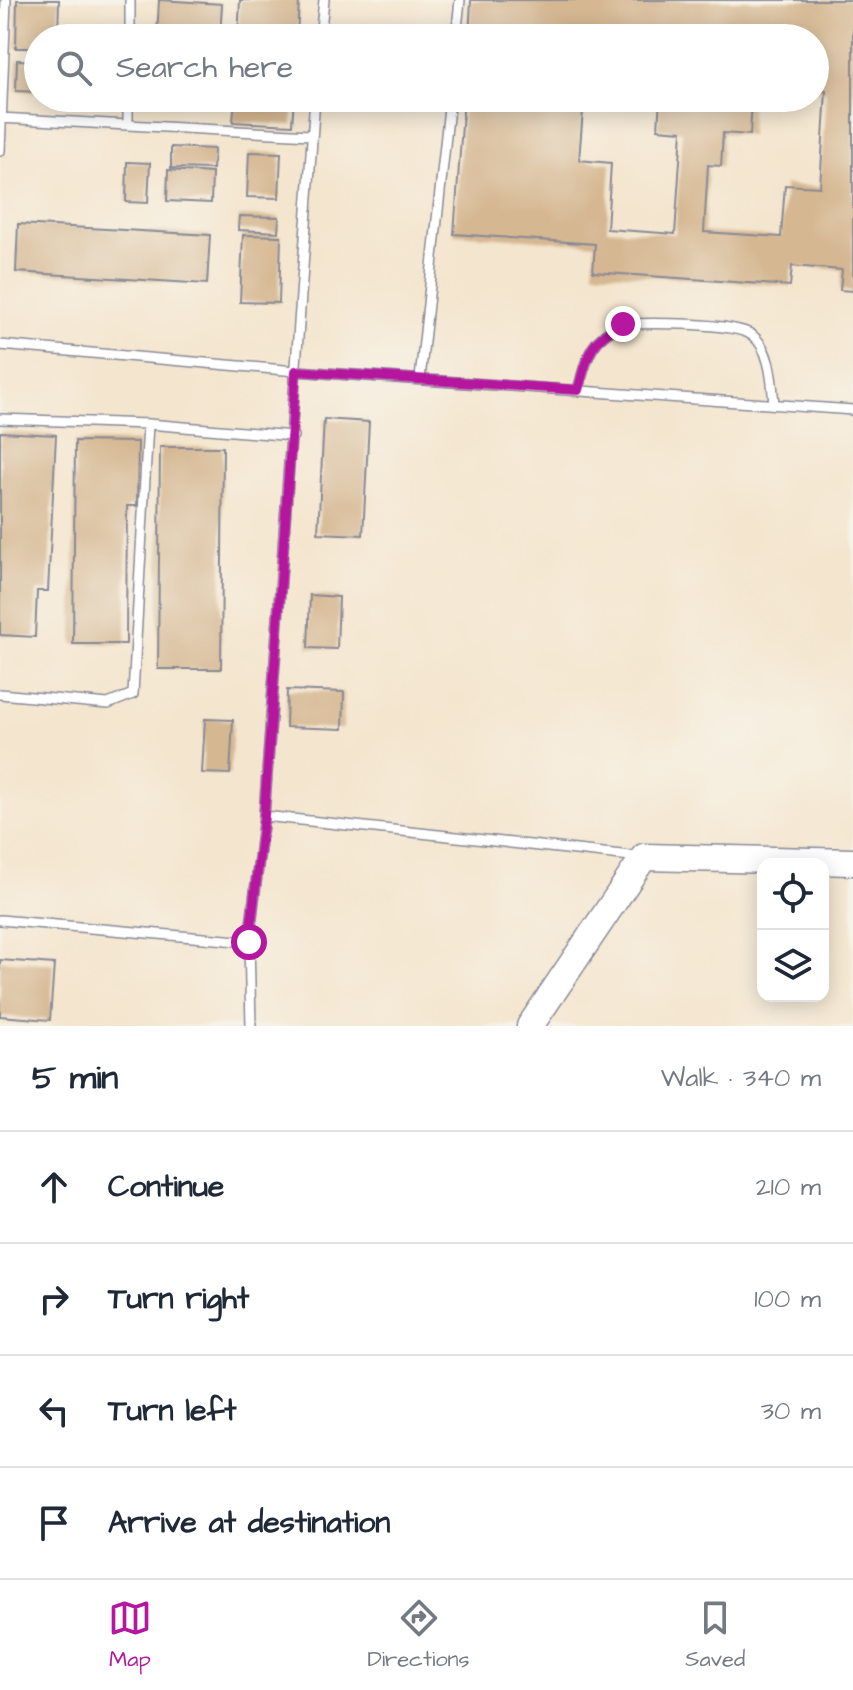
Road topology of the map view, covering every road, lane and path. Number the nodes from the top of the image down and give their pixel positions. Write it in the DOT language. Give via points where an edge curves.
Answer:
graph roads {
  1 [pos="6,0"];
  2 [pos="130,0"];
  3 [pos="324,0"];
  4 [pos="460,0"];
  5 [pos="130,24"];
  6 [pos="321,24"];
  7 [pos="457,24"];
  8 [pos="128,112"];
  9 [pos="313,112"];
  10 [pos="449,112"];
  11 [pos="1,118"];
  12 [pos="128,125"];
  13 [pos="311,135"];
  14 [pos="0,151"];
  15 [pos="0,345"];
  16 [pos="296,371"];
  17 [pos="420,379"];
  18 [pos="578,390"];
  19 [pos="774,404"];
  20 [pos="853,410"];
  21 [pos="0,419"];
  22 [pos="148,424"];
  23 [pos="293,436"];
  24 [pos="0,694"];
  25 [pos="264,816"];
  26 [pos="644,857"];
  27 [pos="853,862"];
  28 [pos="0,920"];
  29 [pos="249,942"];
  30 [pos="251,1026"];
  31 [pos="530,1026"];
  1 -- 11 [label="lane"];
  2 -- 5 [label="lane"];
  3 -- 6 [label="lane"];
  4 -- 7 [label="lane"];
  8 -- 12 [label="lane"];
  9 -- 13 [label="lane"];
  10 -- 17 [label="lane"];
  11 -- 12 [label="lane"];
  11 -- 14 [label="lane"];
  12 -- 13 [label="lane"];
  13 -- 16 [label="lane"];
  15 -- 16 [label="lane"];
  16 -- 17 [label="lane"];
  16 -- 23 [label="lane"];
  17 -- 18 [label="lane"];
  18 -- 19 [label="lane"];
  18 -- 19 [label="lane" via="591,347 623,324 734,328 752,335 761,347"];
  19 -- 20 [label="lane"];
  21 -- 22 [label="lane"];
  22 -- 23 [label="lane"];
  22 -- 24 [label="lane" via="133,694 108,704"];
  23 -- 25 [label="lane"];
  25 -- 26 [label="lane"];
  25 -- 29 [label="lane"];
  26 -- 27 [label="street"];
  26 -- 31 [label="street"];
  28 -- 29 [label="lane"];
  29 -- 30 [label="lane"];
}
